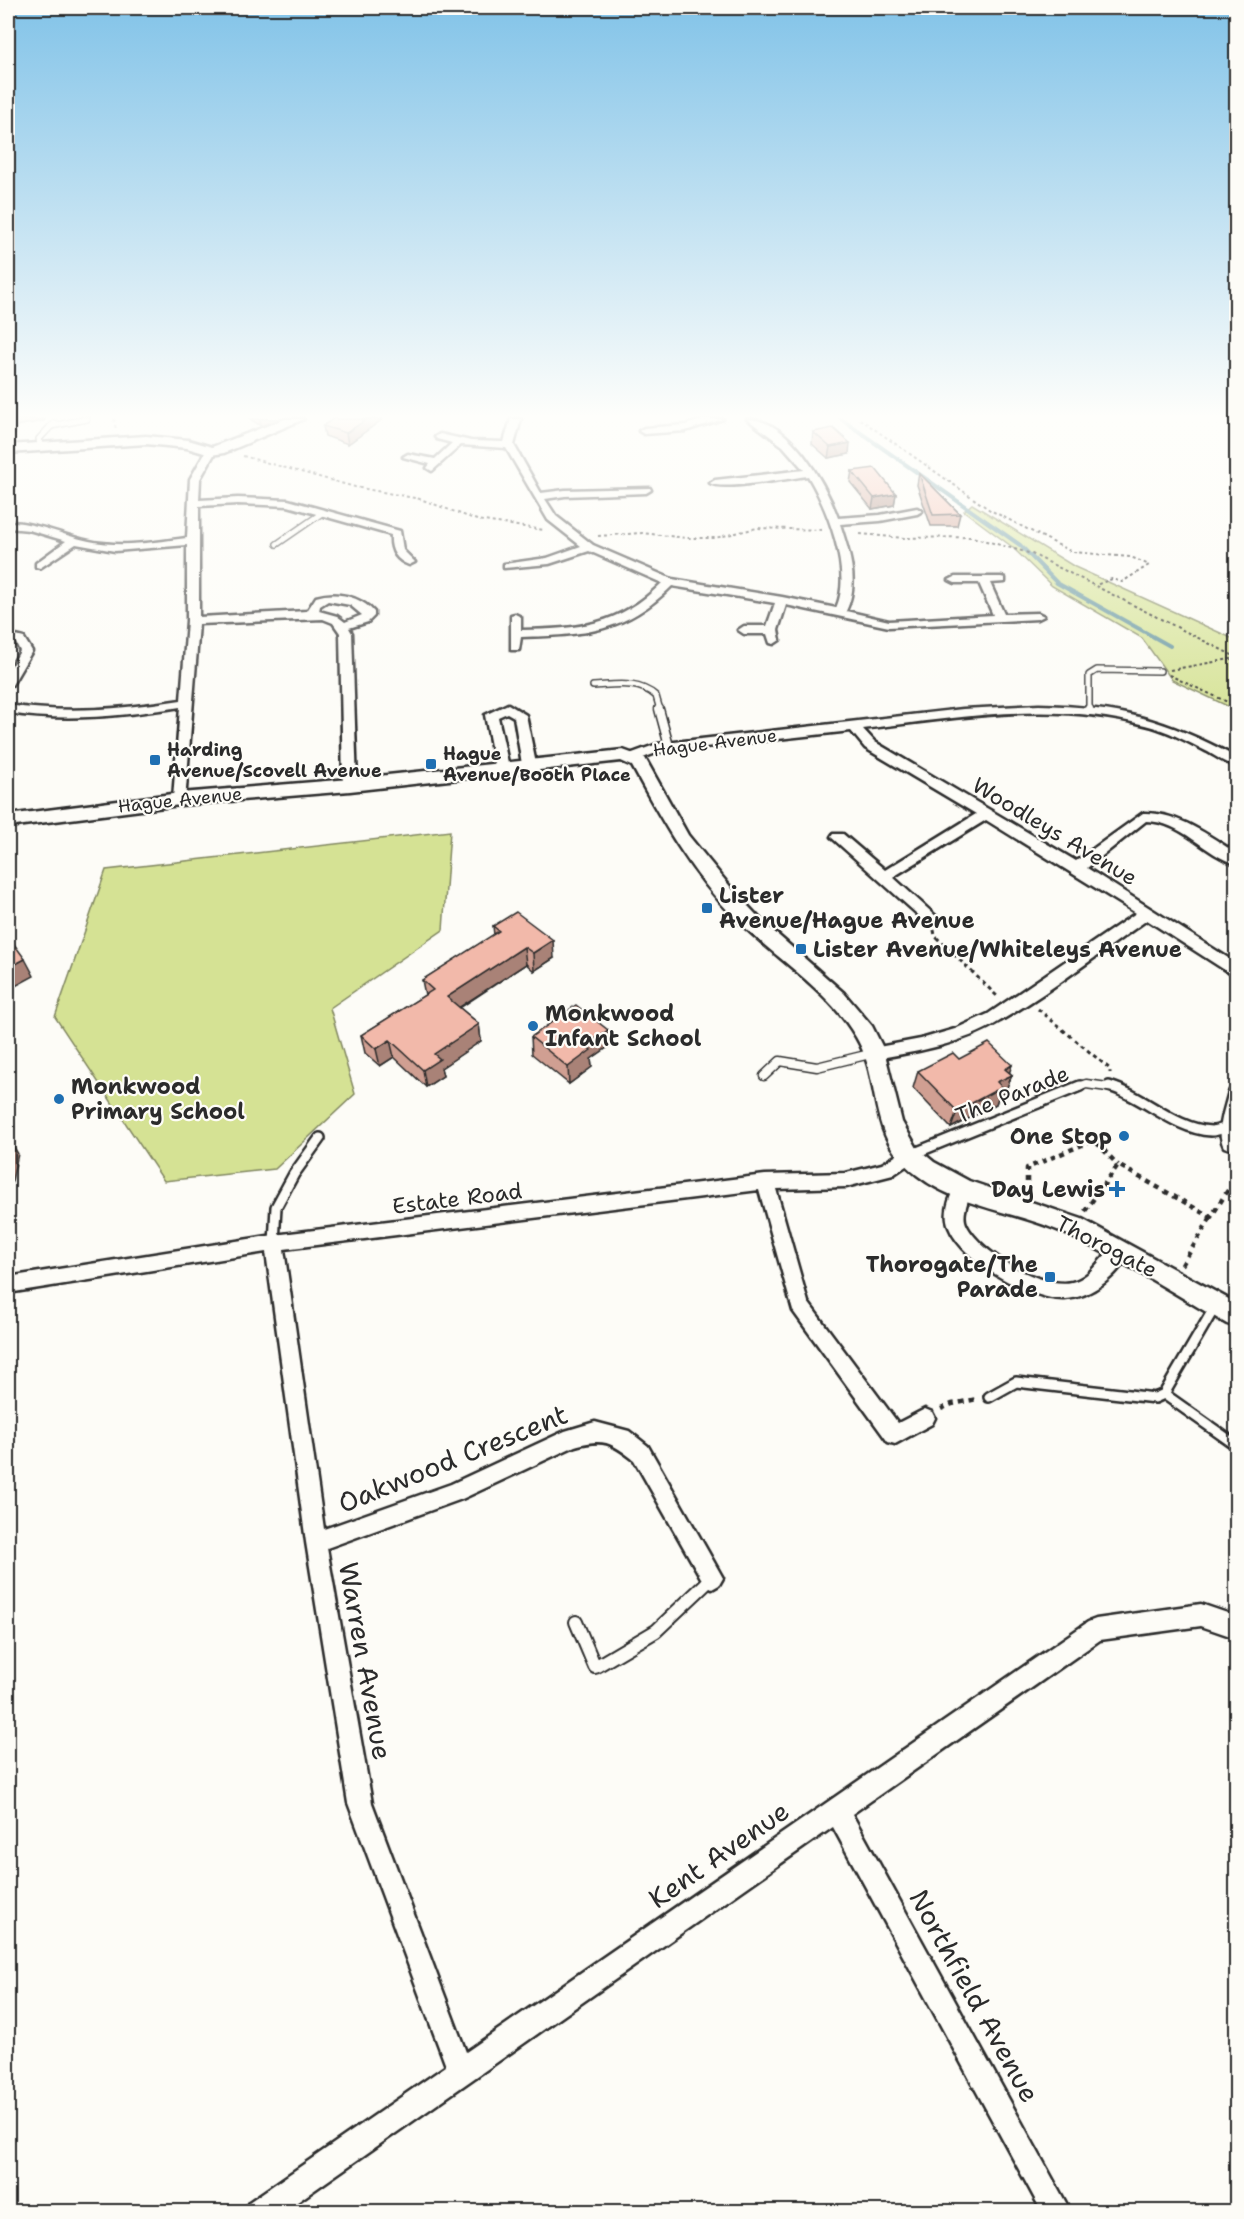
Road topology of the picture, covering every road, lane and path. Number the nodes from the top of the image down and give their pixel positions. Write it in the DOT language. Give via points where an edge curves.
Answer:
graph roads {
  1 [pos="193,523"];
  2 [pos="308,523"];
  3 [pos="357,523"];
  4 [pos="493,523"];
  5 [pos="557,523"];
  6 [pos="835,523"];
  7 [pos="866,523"];
  8 [pos="1015,523"];
  9 [pos="8,525"];
  10 [pos="836,526"];
  11 [pos="572,535"];
  12 [pos="75,540"];
  13 [pos="192,541"];
  14 [pos="276,544"];
  15 [pos="589,547"];
  16 [pos="409,562"];
  17 [pos="530,564"];
  18 [pos="39,565"];
  19 [pos="508,566"];
  20 [pos="531,576"];
  21 [pos="955,580"];
  22 [pos="983,580"];
  23 [pos="1001,580"];
  24 [pos="669,582"];
  25 [pos="1095,585"];
  26 [pos="782,600"];
  27 [pos="840,612"];
  28 [pos="312,614"];
  29 [pos="1038,616"];
  30 [pos="515,617"];
  31 [pos="1000,618"];
  32 [pos="193,621"];
  33 [pos="342,626"];
  34 [pos="744,630"];
  35 [pos="515,634"];
  36 [pos="8,638"];
  37 [pos="515,647"];
  38 [pos="1236,658"];
  39 [pos="1160,671"];
  40 [pos="8,682"];
  41 [pos="593,686"];
  42 [pos="185,703"];
  43 [pos="1236,705"];
  44 [pos="8,709"];
  45 [pos="1089,711"];
  46 [pos="854,727"];
  47 [pos="669,746"];
  48 [pos="632,758"];
  49 [pos="1236,762"];
  50 [pos="529,764"];
  51 [pos="502,766"];
  52 [pos="350,785"];
  53 [pos="180,798"];
  54 [pos="985,814"];
  55 [pos="8,821"];
  56 [pos="838,837"];
  57 [pos="1236,860"];
  58 [pos="1077,868"];
  59 [pos="885,876"];
  60 [pos="1148,912"];
  61 [pos="931,918"];
  62 [pos="1236,970"];
  63 [pos="1025,999"];
  64 [pos="1010,1009"];
  65 [pos="874,1053"];
  66 [pos="764,1076"];
  67 [pos="1110,1085"];
  68 [pos="1236,1095"];
  69 [pos="1229,1135"];
  70 [pos="320,1138"];
  71 [pos="909,1155"];
  72 [pos="1236,1164"];
  73 [pos="1119,1165"];
  74 [pos="765,1182"];
  75 [pos="962,1189"];
  76 [pos="1027,1208"];
  77 [pos="1211,1217"];
  78 [pos="1074,1226"];
  79 [pos="274,1243"];
  80 [pos="1121,1252"];
  81 [pos="1173,1280"];
  82 [pos="8,1285"];
  83 [pos="1226,1310"];
  84 [pos="1164,1394"];
  85 [pos="989,1397"];
  86 [pos="925,1418"];
  87 [pos="1236,1445"];
  88 [pos="316,1542"];
  89 [pos="712,1578"];
  90 [pos="576,1622"];
  91 [pos="1236,1627"];
  92 [pos="837,1810"];
  93 [pos="461,2072"];
  94 [pos="274,2207"];
  95 [pos="1057,2211"];
  1 -- 13 [label="street"];
  2 -- 14 [label="lane"];
  3 -- 16 [label="street" via="396,533 395,549"];
  4 -- 11 [label="path"];
  5 -- 11 [label="street"];
  6 -- 10 [label="street"];
  7 -- 10 [label="street"];
  8 -- 25 [label="path" via="1072,552 1131,557 1149,565 1122,582 1112,579"];
  9 -- 12 [label="street" via="31,526"];
  10 -- 11 [label="path" via="757,528 716,538 642,532 586,538"];
  10 -- 25 [label="path" via="904,538 972,537 1032,554"];
  10 -- 27 [label="street" via="850,589"];
  11 -- 15 [label="street"];
  12 -- 13 [label="street" via="119,548"];
  12 -- 18 [label="street"];
  13 -- 32 [label="street"];
  15 -- 17 [label="street" via="563,558"];
  15 -- 24 [label="street"];
  17 -- 19 [label="street"];
  17 -- 20 [label="street"];
  21 -- 22 [label="street"];
  22 -- 23 [label="street"];
  22 -- 31 [label="street"];
  24 -- 26 [label="street"];
  24 -- 35 [label="street" via="647,606 612,623 586,630"];
  25 -- 38 [label="path"];
  26 -- 27 [label="street"];
  26 -- 34 [label="street" via="773,635"];
  27 -- 31 [label="street" via="890,624"];
  28 -- 32 [label="street"];
  28 -- 33 [label="street" via="332,617"];
  28 -- 33 [label="street" via="316,602 330,597 350,601 368,612 363,620"];
  29 -- 31 [label="street"];
  30 -- 35 [label="street"];
  32 -- 42 [label="street"];
  33 -- 52 [label="street" via="346,633"];
  35 -- 37 [label="street"];
  36 -- 40 [label="street" via="20,641 26,651"];
  38 -- 39 [label="path"];
  39 -- 43 [label="path"];
  39 -- 45 [label="lane" via="1097,670 1089,675"];
  41 -- 47 [label="lane" via="634,685 651,691 656,696"];
  42 -- 44 [label="street" via="92,714"];
  42 -- 53 [label="street"];
  45 -- 46 [label="street, Hague Avenue" via="1000,710"];
  45 -- 49 [label="street, Hague Avenue" via="1159,725"];
  46 -- 47 [label="street, Hague Avenue"];
  46 -- 54 [label="street, Woodleys Avenue" via="870,745"];
  47 -- 48 [label="street, Hague Avenue"];
  48 -- 50 [label="street, Hague Avenue" via="610,756"];
  48 -- 65 [label="street" via="639,762 682,838 740,911 819,981 850,1014"];
  50 -- 51 [label="street, Hague Avenue"];
  50 -- 51 [label="street" via="520,715 508,708 491,716"];
  51 -- 52 [label="street, Hague Avenue"];
  52 -- 53 [label="street, Hague Avenue"];
  53 -- 55 [label="street, Hague Avenue"];
  54 -- 58 [label="street, Woodleys Avenue"];
  54 -- 59 [label="street"];
  56 -- 59 [label="street"];
  57 -- 58 [label="street" via="1169,821 1150,816"];
  58 -- 60 [label="street, Woodleys Avenue"];
  59 -- 61 [label="street"];
  60 -- 62 [label="street, Woodleys Avenue"];
  60 -- 63 [label="street"];
  61 -- 64 [label="path" via="935,936"];
  63 -- 64 [label="street"];
  63 -- 67 [label="path" via="1110,1069"];
  64 -- 65 [label="street" via="960,1033"];
  65 -- 66 [label="lane" via="817,1067 780,1061"];
  65 -- 71 [label="street" via="890,1124"];
  67 -- 69 [label="lane, The Parade" via="1193,1127"];
  67 -- 71 [label="lane, The Parade" via="1086,1084"];
  68 -- 69 [label="street"];
  70 -- 79 [label="lane" via="276,1207"];
  71 -- 74 [label="street, Estate Road" via="887,1170 846,1180"];
  71 -- 75 [label="street, Thorogate" via="925,1169"];
  72 -- 77 [label="path" via="1234,1179"];
  73 -- 76 [label="path" via="1094,1140 1027,1168"];
  73 -- 77 [label="path"];
  73 -- 78 [label="path"];
  74 -- 79 [label="street, Estate Road"];
  74 -- 86 [label="street" via="800,1305 895,1436"];
  75 -- 76 [label="street, Thorogate"];
  75 -- 80 [label="street" via="956,1220 963,1235 993,1261 1032,1286 1064,1292 1078,1288 1107,1269"];
  76 -- 78 [label="street, Thorogate"];
  77 -- 81 [label="path"];
  78 -- 80 [label="street, Thorogate"];
  79 -- 82 [label="street, Estate Road"];
  79 -- 88 [label="street, Warren Avenue"];
  80 -- 81 [label="street, Thorogate"];
  81 -- 83 [label="street, Thorogate"];
  83 -- 84 [label="lane"];
  84 -- 85 [label="lane" via="1155,1398 1016,1383"];
  84 -- 87 [label="lane"];
  85 -- 86 [label="path" via="952,1404"];
  88 -- 89 [label="street, Oakwood Crescent" via="455,1492 595,1431 622,1438 641,1453"];
  88 -- 93 [label="street, Warren Avenue" via="360,1803"];
  89 -- 90 [label="lane" via="656,1631 595,1667"];
  91 -- 92 [label="street, Kent Avenue" via="1201,1615 1096,1630"];
  92 -- 93 [label="street, Kent Avenue"];
  92 -- 95 [label="street, Northfield Avenue"];
  93 -- 94 [label="street, Kent Avenue"];
}
